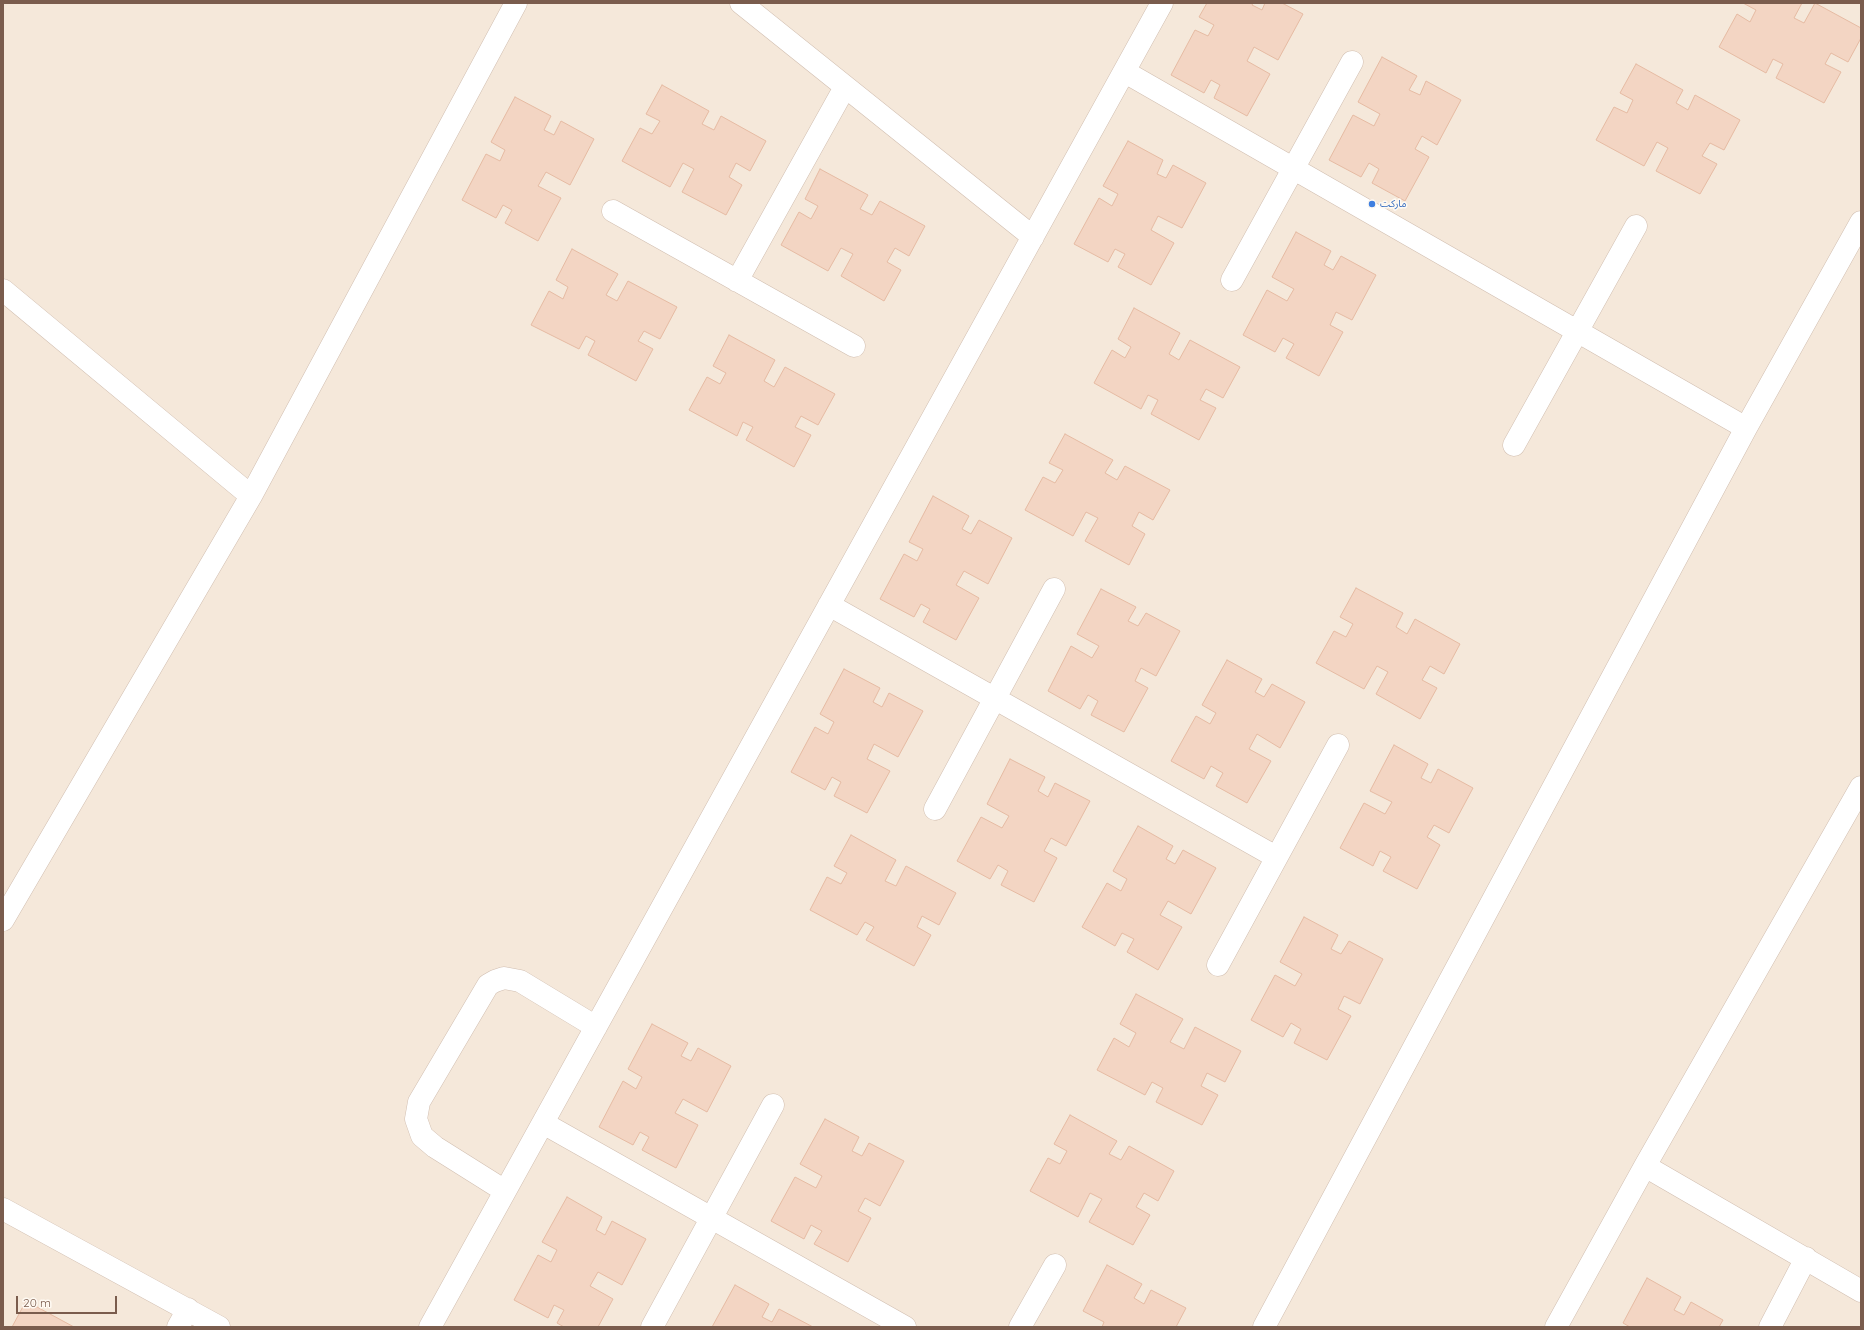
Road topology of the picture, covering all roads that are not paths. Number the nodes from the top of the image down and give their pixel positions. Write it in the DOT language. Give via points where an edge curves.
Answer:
graph roads {
  1 [pos="516,3"];
  2 [pos="742,3"];
  3 [pos="1162,3"];
  4 [pos="1352,62"];
  5 [pos="1125,72"];
  6 [pos="845,87"];
  7 [pos="1294,169"];
  8 [pos="613,211"];
  9 [pos="1861,222"];
  10 [pos="1636,226"];
  11 [pos="1033,237"];
  12 [pos="1232,280"];
  13 [pos="737,281"];
  14 [pos="3,290"];
  15 [pos="1577,332"];
  16 [pos="854,346"];
  17 [pos="1746,428"];
  18 [pos="1514,445"];
  19 [pos="251,496"];
  20 [pos="1054,589"];
  21 [pos="829,605"];
  22 [pos="995,699"];
  23 [pos="1338,745"];
  24 [pos="1861,787"];
  25 [pos="935,809"];
  26 [pos="1276,857"];
  27 [pos="3,920"];
  28 [pos="1218,965"];
  29 [pos="596,1027"];
  30 [pos="773,1105"];
  31 [pos="543,1123"];
  32 [pos="1644,1166"];
  33 [pos="505,1192"];
  34 [pos="3,1209"];
  35 [pos="712,1218"];
  36 [pos="1806,1258"];
  37 [pos="1055,1265"];
  38 [pos="1861,1291"];
  39 [pos="183,1318"];
  40 [pos="219,1327"];
  41 [pos="430,1327"];
  42 [pos="652,1327"];
  43 [pos="905,1327"];
  44 [pos="1020,1327"];
  45 [pos="1264,1327"];
  46 [pos="1556,1327"];
  47 [pos="1770,1327"];
  1 -- 19 [label="street"];
  2 -- 6 [label="street"];
  3 -- 5 [label="street"];
  4 -- 7 [label="street"];
  5 -- 7 [label="street"];
  5 -- 11 [label="street"];
  6 -- 11 [label="street"];
  6 -- 13 [label="street"];
  7 -- 12 [label="street"];
  7 -- 15 [label="street"];
  8 -- 13 [label="street"];
  9 -- 17 [label="street"];
  10 -- 15 [label="street"];
  11 -- 21 [label="street"];
  13 -- 16 [label="street"];
  14 -- 19 [label="street"];
  15 -- 17 [label="street"];
  15 -- 18 [label="street"];
  17 -- 45 [label="street"];
  19 -- 27 [label="street"];
  20 -- 22 [label="street"];
  21 -- 22 [label="street"];
  21 -- 29 [label="street"];
  22 -- 25 [label="street"];
  22 -- 26 [label="street"];
  23 -- 26 [label="street"];
  24 -- 32 [label="street"];
  26 -- 28 [label="street"];
  29 -- 31 [label="street"];
  29 -- 33 [label="street" via="520,981 504,978 495,981 488,985 419,1102 416,1119 422,1136"];
  30 -- 35 [label="street"];
  31 -- 33 [label="street"];
  31 -- 35 [label="street"];
  32 -- 36 [label="street"];
  32 -- 46 [label="street"];
  33 -- 41 [label="street"];
  34 -- 39 [label="street"];
  35 -- 42 [label="street"];
  35 -- 43 [label="street"];
  36 -- 38 [label="street"];
  36 -- 47 [label="street"];
  37 -- 44 [label="street"];
  39 -- 40 [label="street"];
}
